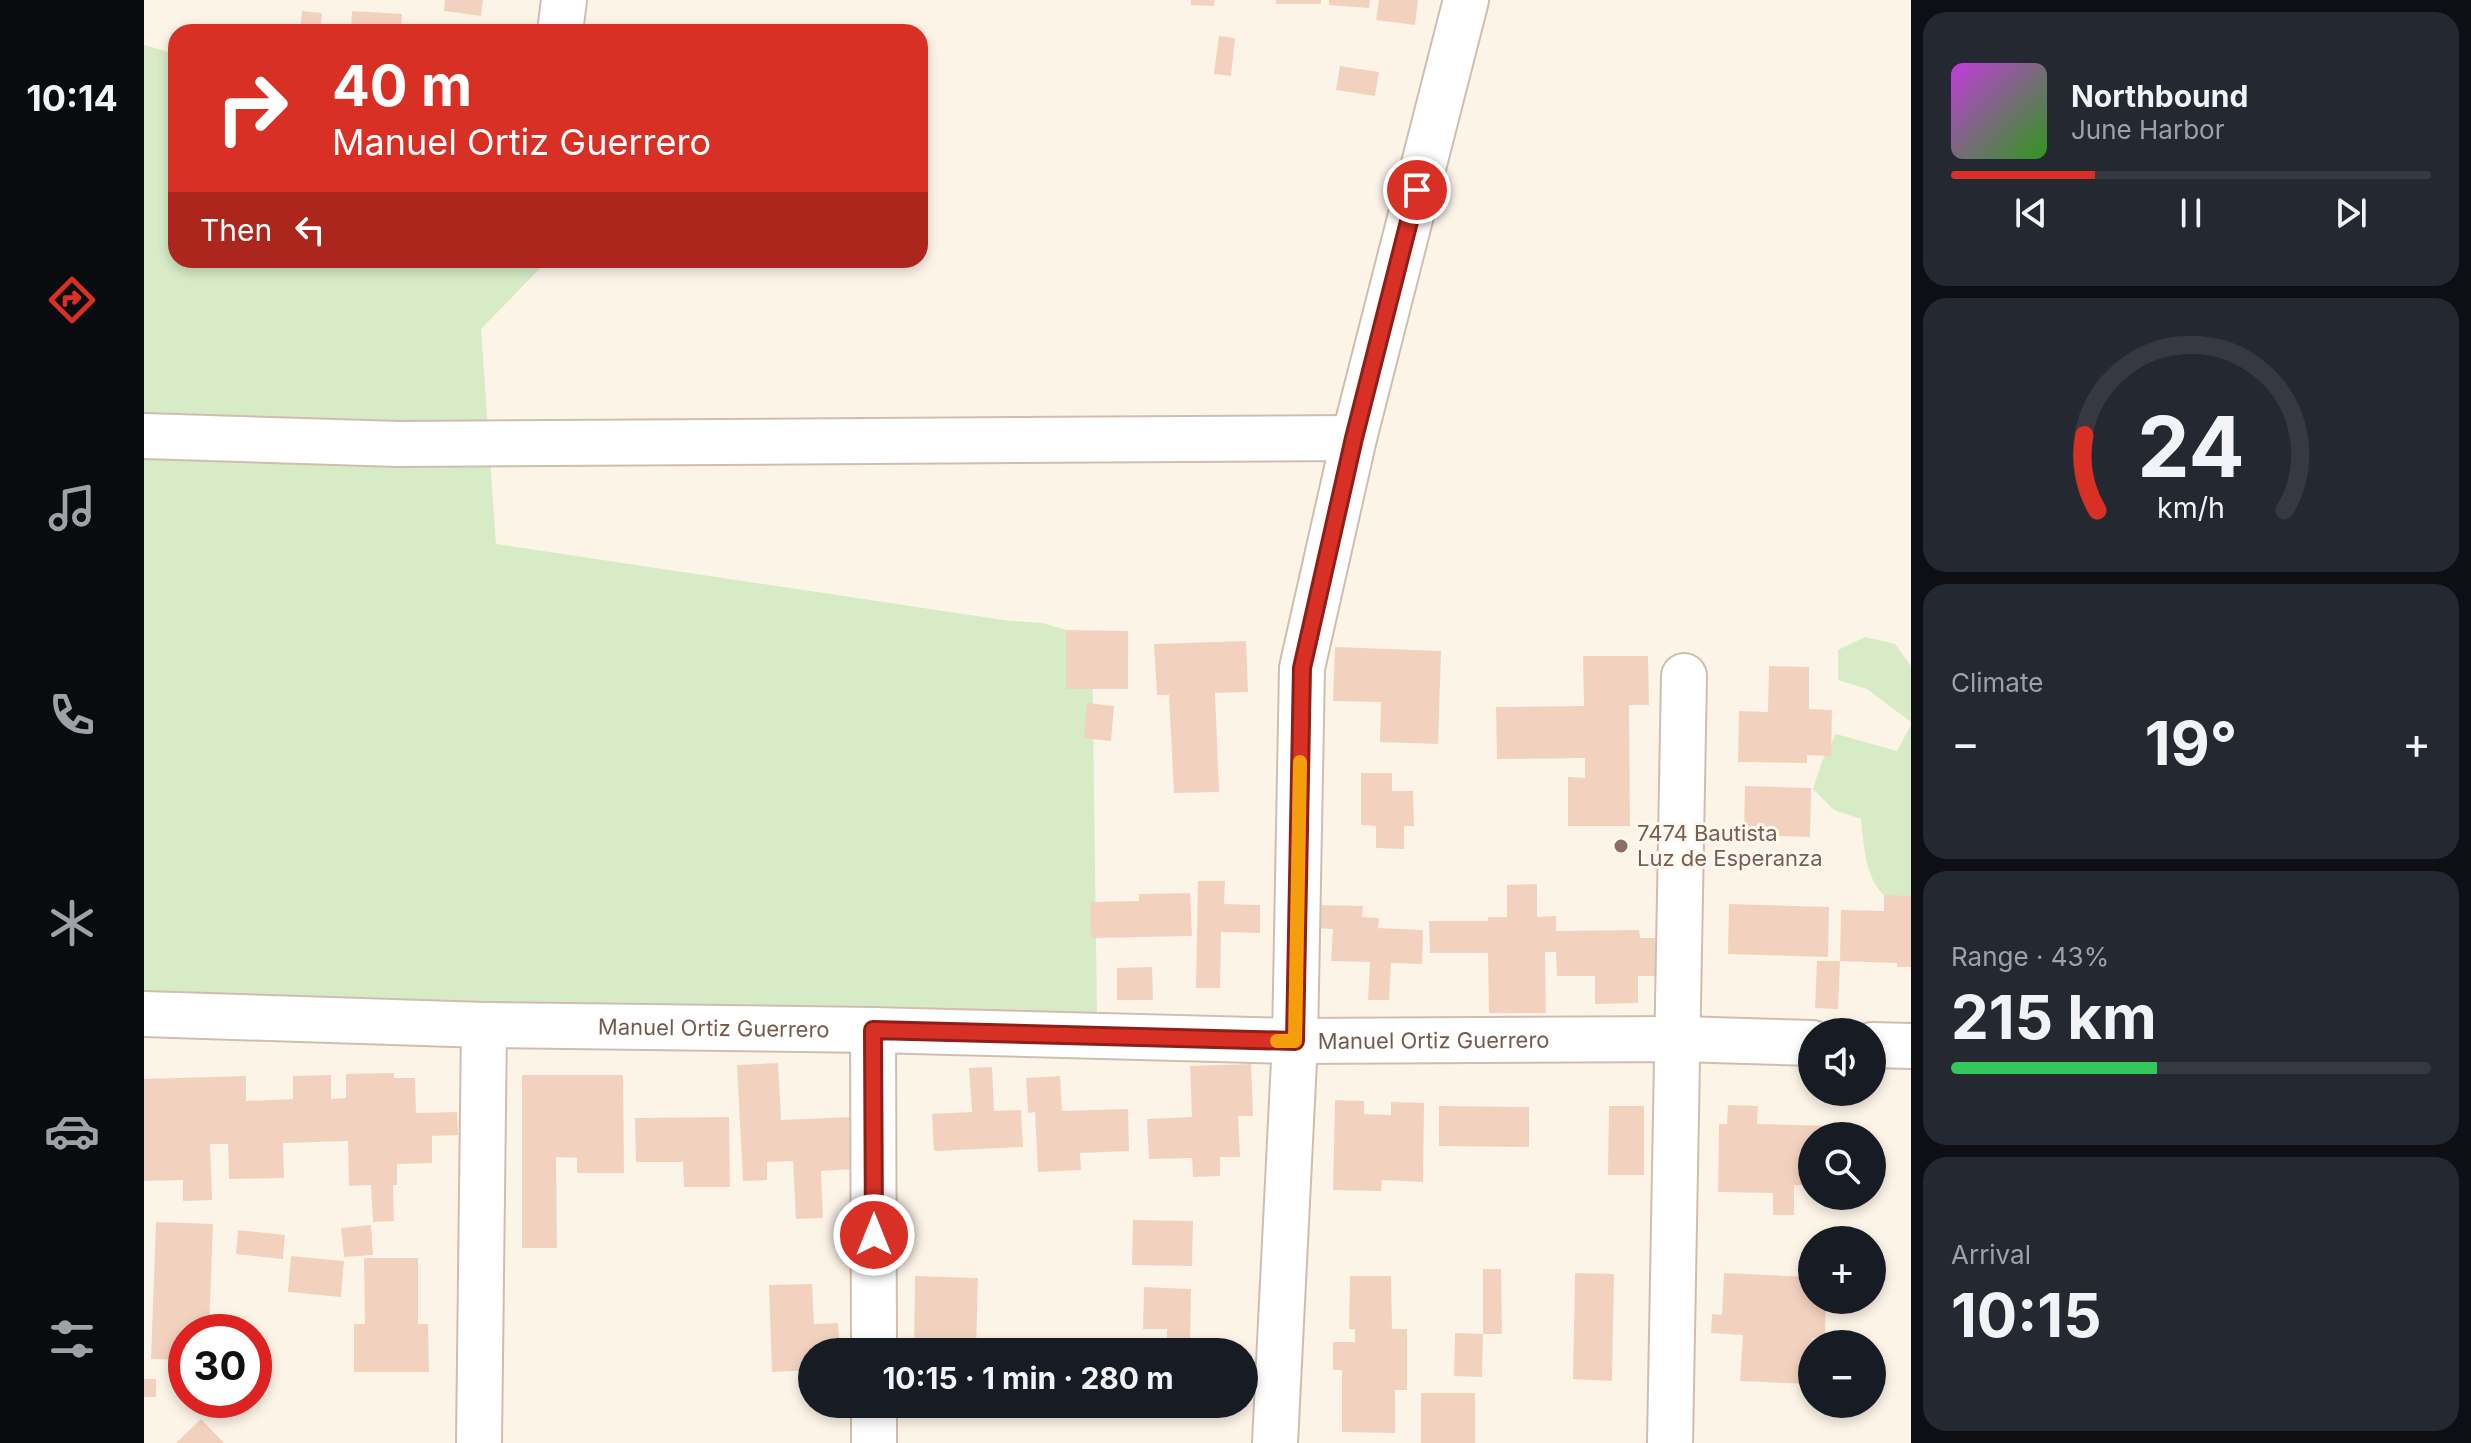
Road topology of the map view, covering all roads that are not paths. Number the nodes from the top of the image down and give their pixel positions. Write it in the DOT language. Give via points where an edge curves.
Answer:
graph roads {
  1 [pos="564,0"];
  2 [pos="1466,0"];
  3 [pos="561,24"];
  4 [pos="144,436"];
  5 [pos="1354,438"];
  6 [pos="1684,676"];
  7 [pos="144,1014"];
  8 [pos="484,1025"];
  9 [pos="873,1030"];
  10 [pos="1679,1039"];
  11 [pos="1295,1041"];
  12 [pos="1798,1043"];
  13 [pos="1886,1045"];
  14 [pos="1911,1046"];
  15 [pos="874,1338"];
  16 [pos="874,1418"];
  17 [pos="479,1443"];
  18 [pos="874,1443"];
  19 [pos="1275,1443"];
  20 [pos="1670,1443"];
  1 -- 3 [label="street"];
  2 -- 5 [label="street"];
  4 -- 5 [label="street" via="399,444"];
  5 -- 11 [label="street" via="1302,668"];
  6 -- 10 [label="street"];
  7 -- 8 [label="street, Manuel Ortiz Guerrero"];
  8 -- 9 [label="street, Manuel Ortiz Guerrero"];
  8 -- 17 [label="street"];
  9 -- 11 [label="street, Manuel Ortiz Guerrero"];
  9 -- 15 [label="street"];
  10 -- 11 [label="street, Manuel Ortiz Guerrero"];
  10 -- 12 [label="street, Manuel Ortiz Guerrero"];
  10 -- 20 [label="street"];
  11 -- 19 [label="street"];
  13 -- 14 [label="street"];
  16 -- 18 [label="street"];
}
